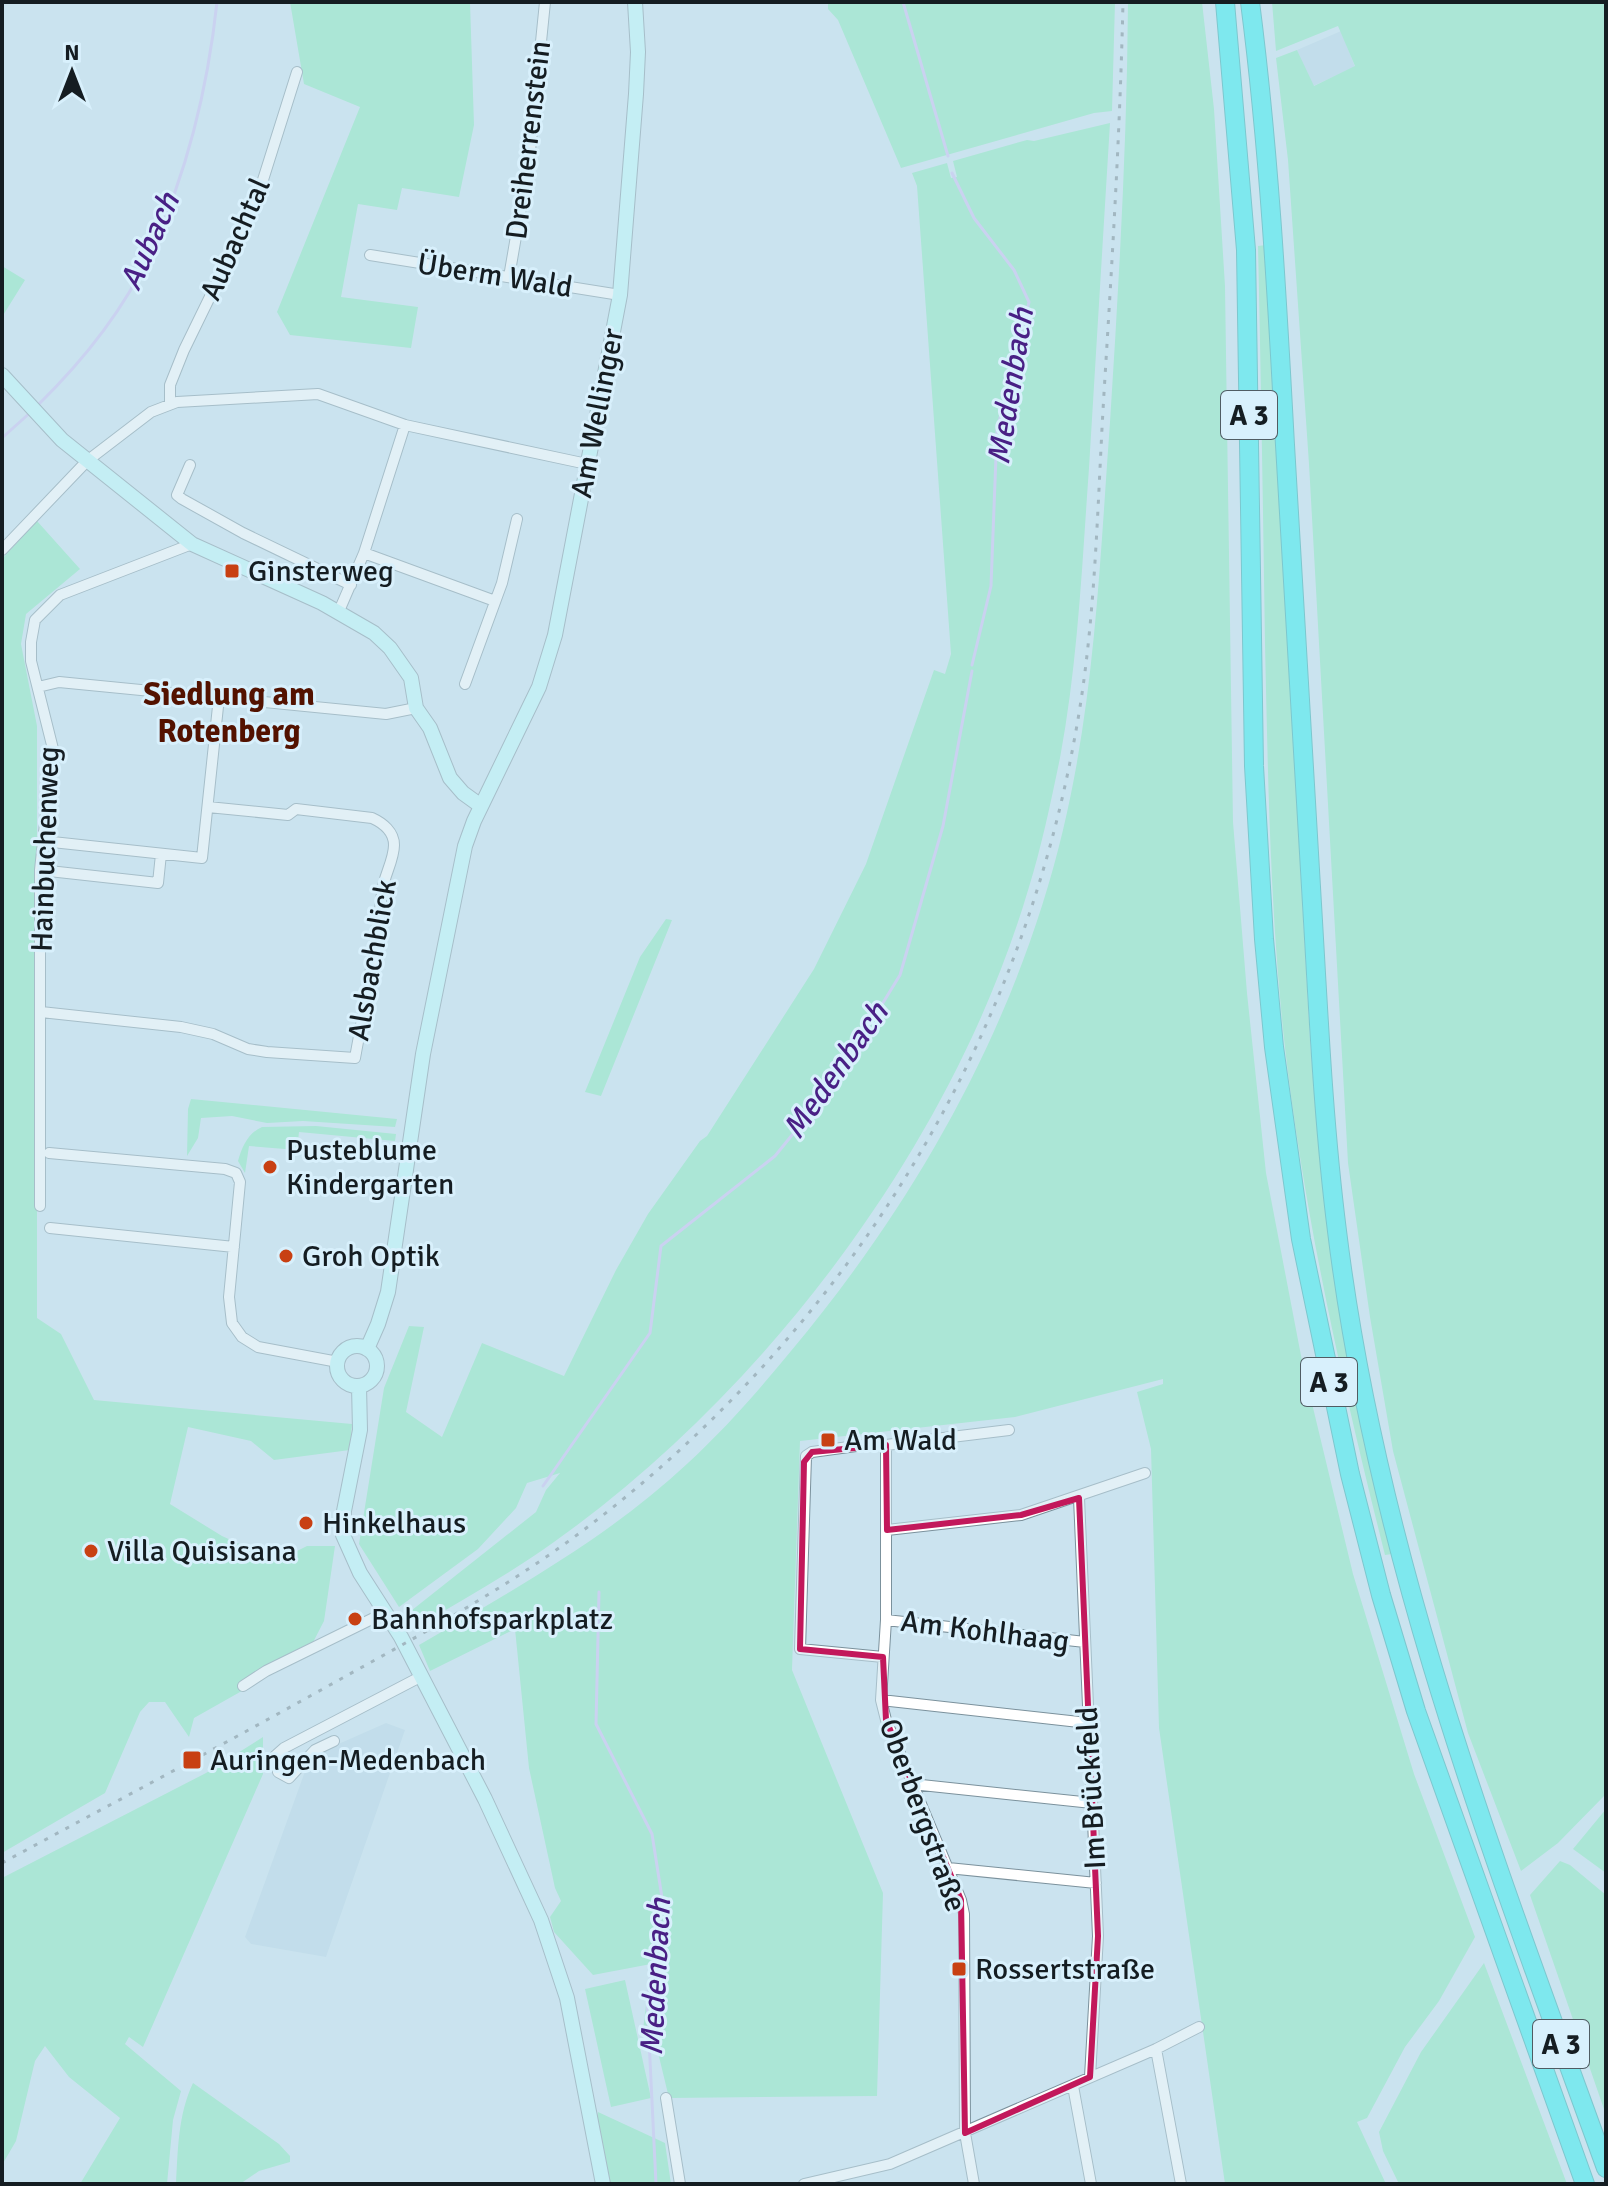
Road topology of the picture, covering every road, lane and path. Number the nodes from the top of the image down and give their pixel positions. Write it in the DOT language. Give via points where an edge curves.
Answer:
graph roads {
  1 [pos="545,2"];
  2 [pos="635,2"];
  3 [pos="1225,2"];
  4 [pos="1250,2"];
  5 [pos="297,72"];
  6 [pos="370,255"];
  7 [pos="509,277"];
  8 [pos="620,295"];
  9 [pos="2,375"];
  10 [pos="170,404"];
  11 [pos="405,425"];
  12 [pos="87,461"];
  13 [pos="587,464"];
  14 [pos="190,465"];
  15 [pos="517,519"];
  16 [pos="192,544"];
  17 [pos="2,550"];
  18 [pos="364,553"];
  19 [pos="351,585"];
  20 [pos="495,601"];
  21 [pos="339,611"];
  22 [pos="465,684"];
  23 [pos="38,687"];
  24 [pos="219,697"];
  25 [pos="416,708"];
  26 [pos="481,806"];
  27 [pos="208,807"];
  28 [pos="43,841"];
  29 [pos="161,854"];
  30 [pos="40,870"];
  31 [pos="41,1012"];
  32 [pos="49,1153"];
  33 [pos="40,1206"];
  34 [pos="50,1228"];
  35 [pos="234,1247"];
  36 [pos="367,1349"];
  37 [pos="338,1362"];
  38 [pos="359,1386"];
  39 [pos="1009,1430"];
  40 [pos="886,1445"];
  41 [pos="1145,1473"];
  42 [pos="1079,1498"];
  43 [pos="887,1530"];
  44 [pos="386,1612"];
  45 [pos="886,1620"];
  46 [pos="1085,1642"];
  47 [pos="883,1657"];
  48 [pos="422,1676"];
  49 [pos="243,1686"];
  50 [pos="881,1700"];
  51 [pos="1088,1723"];
  52 [pos="334,1741"];
  53 [pos="912,1784"];
  54 [pos="1092,1803"];
  55 [pos="948,1868"];
  56 [pos="1096,1883"];
  57 [pos="1199,2027"];
  58 [pos="1156,2049"];
  59 [pos="1090,2077"];
  60 [pos="1073,2086"];
  61 [pos="666,2098"];
  62 [pos="965,2133"];
  63 [pos="1606,2168"];
  64 [pos="843,2180"];
  65 [pos="603,2184"];
  66 [pos="680,2184"];
  67 [pos="804,2184"];
  68 [pos="974,2184"];
  69 [pos="1091,2184"];
  70 [pos="1181,2184"];
  71 [pos="1585,2184"];
  1 -- 7 [label="street, Dreiherrenstein" via="529,161"];
  2 -- 8 [label="main road, Am Wellinger" via="636,94"];
  3 -- 71 [label="highway, A 3" via="1246,250 1257,828 1264,939 1301,1239 1362,1520 1416,1711"];
  4 -- 63 [label="highway, A 3" via="1269,166 1320,1042 1337,1235 1369,1419 1406,1581 1441,1701"];
  5 -- 10 [label="street, Aubachtal" via="262,183 184,350 170,385"];
  6 -- 7 [label="street, Überm Wald"];
  7 -- 8 [label="street, Überm Wald"];
  8 -- 13 [label="main road, Am Wellinger"];
  9 -- 12 [label="main road"];
  10 -- 11 [label="street" via="318,394"];
  10 -- 12 [label="street" via="151,412"];
  11 -- 13 [label="street"];
  11 -- 18 [label="street"];
  12 -- 16 [label="main road"];
  12 -- 17 [label="street"];
  13 -- 26 [label="main road, Am Wellinger" via="539,687"];
  14 -- 19 [label="street" via="177,495 182,499"];
  15 -- 20 [label="street"];
  16 -- 21 [label="main road"];
  16 -- 23 [label="street, Hainbuchenweg" via="60,595 47,607 35,620 31,642"];
  18 -- 19 [label="street"];
  18 -- 20 [label="street"];
  19 -- 21 [label="street"];
  20 -- 22 [label="street"];
  21 -- 25 [label="main road" via="374,633 403,663"];
  23 -- 24 [label="street" via="59,682"];
  23 -- 28 [label="street, Hainbuchenweg" via="53,749"];
  24 -- 25 [label="street" via="386,714"];
  24 -- 27 [label="street"];
  25 -- 26 [label="main road" via="450,778"];
  26 -- 36 [label="main road, Am Wellinger" via="465,846 423,1054 388,1292"];
  27 -- 29 [label="street" via="202,858"];
  27 -- 31 [label="street, Alsbachblick" via="372,818 391,833 394,844 355,1058 267,1052 181,1027"];
  28 -- 29 [label="street"];
  28 -- 30 [label="street, Hainbuchenweg"];
  29 -- 30 [label="street" via="158,883"];
  30 -- 31 [label="street, Hainbuchenweg"];
  31 -- 33 [label="street, Hainbuchenweg"];
  32 -- 35 [label="street" via="231,1170 240,1182"];
  34 -- 35 [label="street"];
  35 -- 37 [label="street" via="228,1307 242,1337 267,1350"];
  36 -- 37 [label="main road" via="349,1348"];
  36 -- 38 [label="main road" via="377,1370 369,1383"];
  37 -- 38 [label="main road" via="342,1380"];
  38 -- 44 [label="main road" via="360,1430 343,1535"];
  39 -- 40 [label="street"];
  40 -- 43 [label="street, Oberbergstraße"];
  40 -- 47 [label="street" via="806,1456 799,1619 800,1649"];
  41 -- 42 [label="street"];
  42 -- 43 [label="street" via="1021,1515"];
  42 -- 46 [label="street, Im Brückfeld"];
  43 -- 45 [label="street, Oberbergstraße"];
  44 -- 48 [label="main road"];
  44 -- 49 [label="street"];
  45 -- 46 [label="street, Am Kohlhaag"];
  45 -- 47 [label="street, Oberbergstraße"];
  46 -- 51 [label="street, Im Brückfeld"];
  47 -- 50 [label="street, Oberbergstraße"];
  48 -- 52 [label="street" via="284,1748 275,1756 278,1772 294,1779 315,1750"];
  48 -- 65 [label="main road" via="485,1799 557,1962"];
  50 -- 51 [label="street"];
  50 -- 53 [label="street, Oberbergstraße"];
  51 -- 54 [label="street, Im Brückfeld"];
  53 -- 54 [label="street"];
  53 -- 55 [label="street, Oberbergstraße"];
  54 -- 56 [label="street, Im Brückfeld"];
  55 -- 56 [label="street"];
  55 -- 62 [label="street, Oberbergstraße" via="964,1914"];
  56 -- 59 [label="street, Im Brückfeld"];
  57 -- 58 [label="street"];
  58 -- 59 [label="street"];
  58 -- 70 [label="street"];
  59 -- 60 [label="street"];
  60 -- 62 [label="street"];
  60 -- 69 [label="street"];
  61 -- 66 [label="street"];
  62 -- 64 [label="street"];
  62 -- 68 [label="street, Oberbergstraße"];
  64 -- 67 [label="street"];
}
